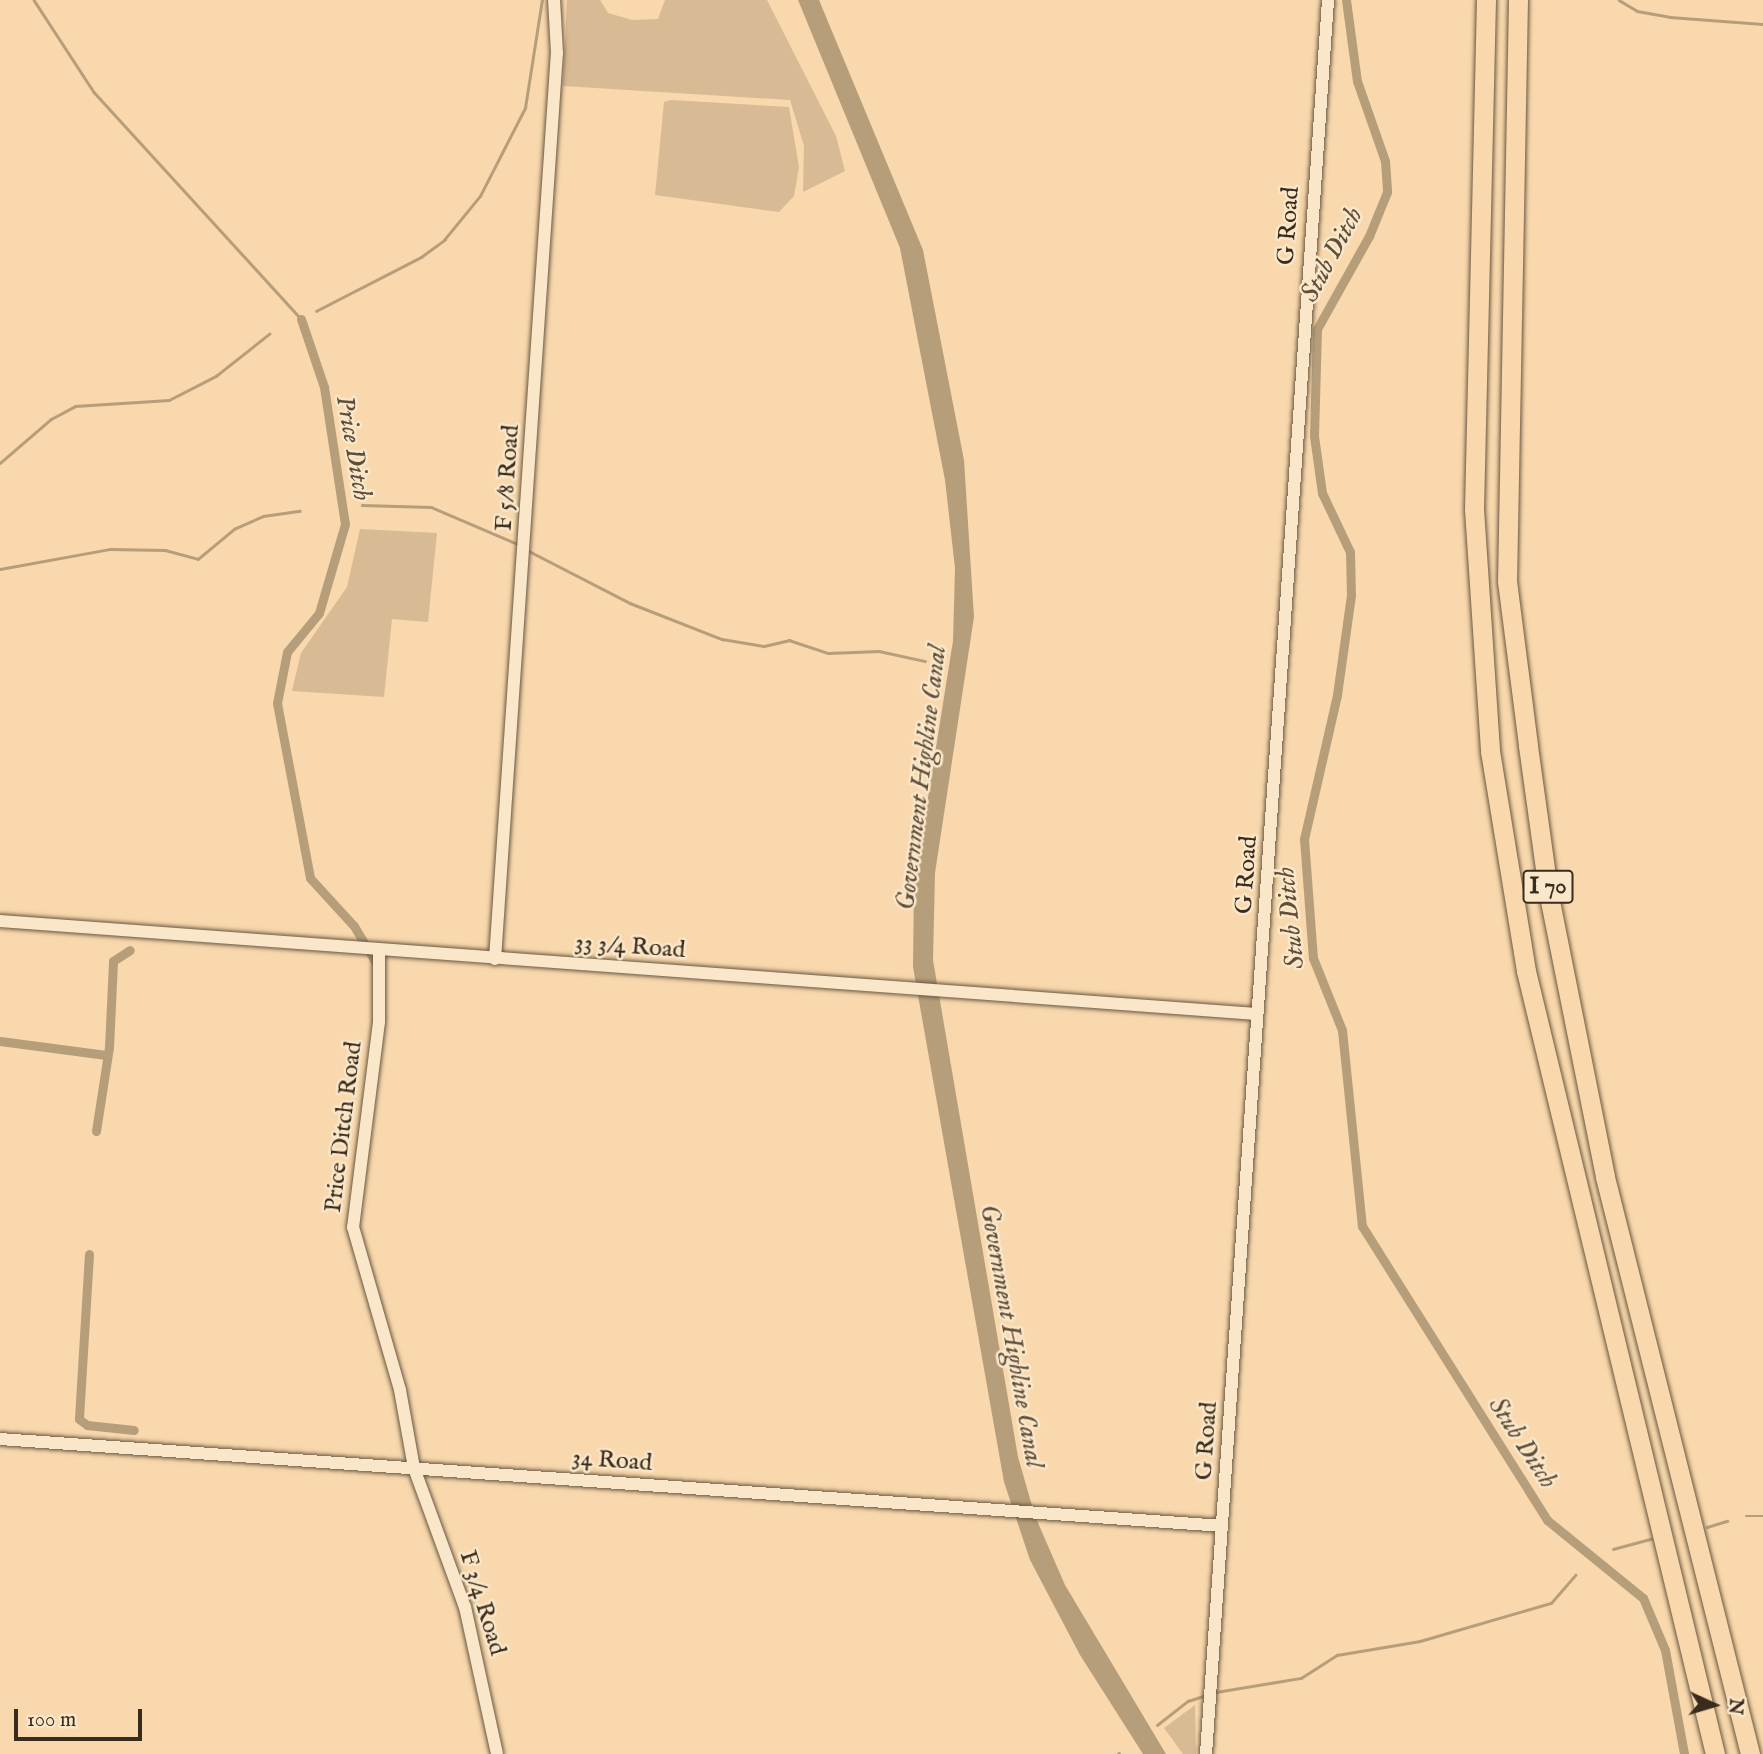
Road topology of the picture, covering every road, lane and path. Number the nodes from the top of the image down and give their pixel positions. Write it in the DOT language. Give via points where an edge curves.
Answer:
graph roads {
  1 [pos="554,0"];
  2 [pos="1328,0"];
  3 [pos="1486,0"];
  4 [pos="1518,0"];
  5 [pos="0,921"];
  6 [pos="379,950"];
  7 [pos="495,958"];
  8 [pos="1257,1014"];
  9 [pos="0,1439"];
  10 [pos="414,1468"];
  11 [pos="1222,1526"];
  12 [pos="1717,1618"];
  13 [pos="497,1754"];
  14 [pos="1206,1754"];
  15 [pos="1715,1754"];
  16 [pos="1750,1754"];
  17 [pos="1757,1754"];
  1 -- 7 [label="street, F 5/8 Road" via="557,53"];
  2 -- 8 [label="street, G Road"];
  3 -- 15 [label="highway, I 70" via="1474,509 1490,751 1526,971"];
  4 -- 12 [label="highway, I 70" via="1507,581 1548,891 1605,1177"];
  5 -- 6 [label="street, 33 3/4 Road"];
  6 -- 7 [label="street, 33 3/4 Road"];
  6 -- 10 [label="street, Price Ditch Road" via="379,1022 353,1227 400,1390"];
  7 -- 8 [label="street, 33 3/4 Road"];
  8 -- 11 [label="street, G Road"];
  9 -- 10 [label="street, 34 Road"];
  10 -- 11 [label="street, 34 Road"];
  10 -- 13 [label="street, F 3/4 Road" via="465,1607"];
  11 -- 14 [label="street, G Road"];
  12 -- 16 [label="highway, I 70"];
  12 -- 17 [label="street"];
}
